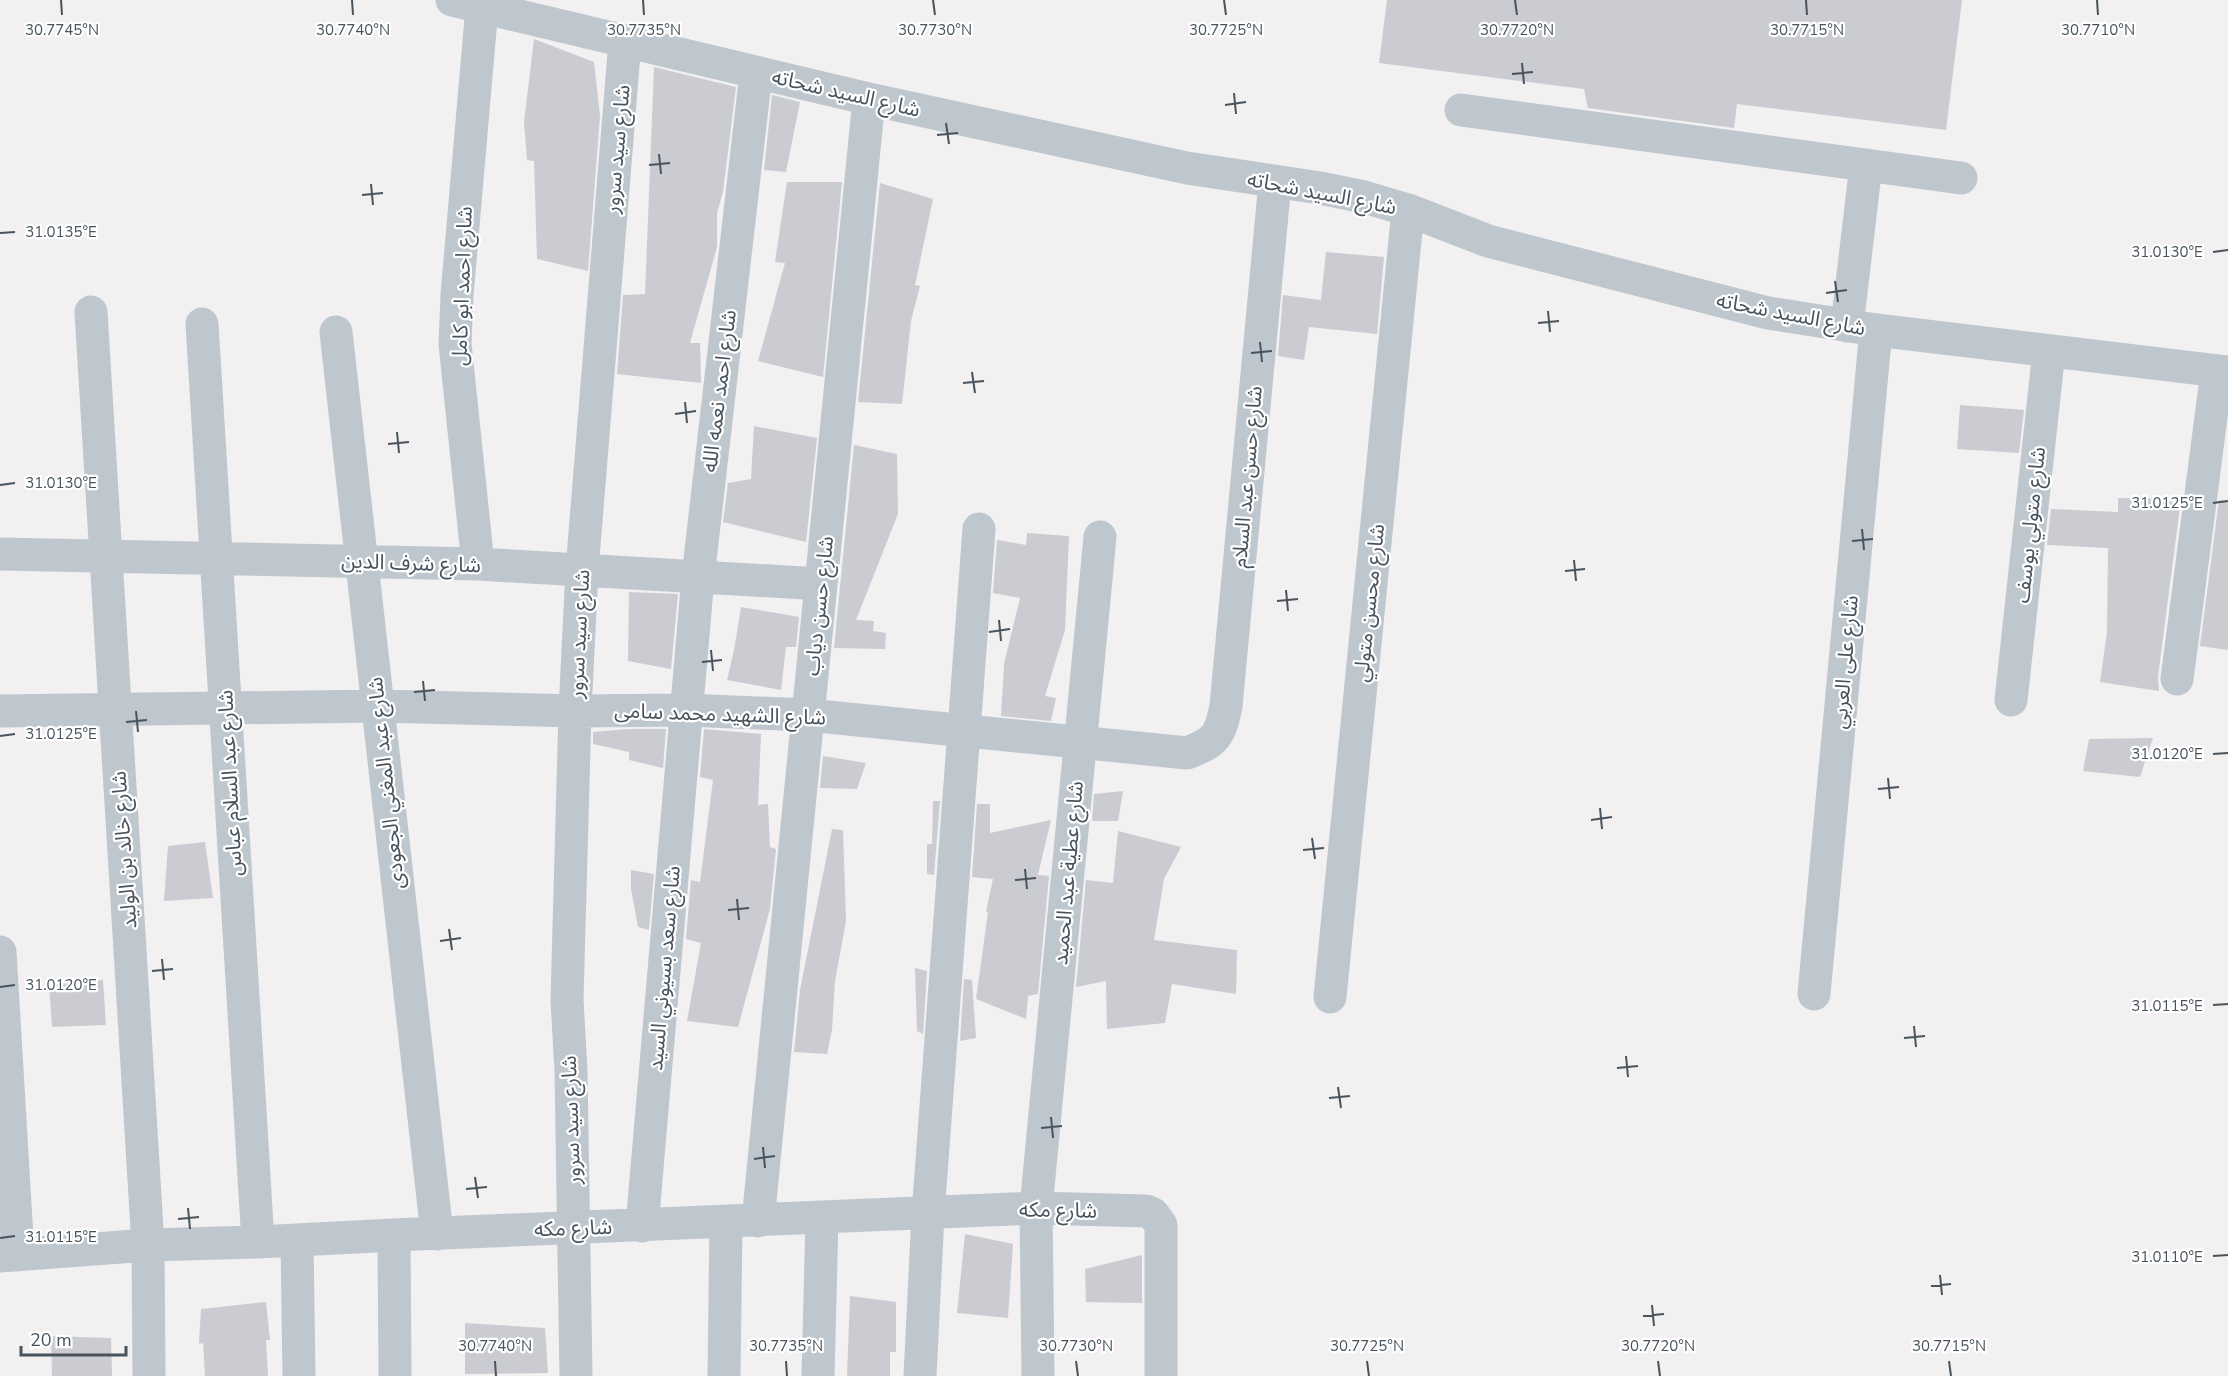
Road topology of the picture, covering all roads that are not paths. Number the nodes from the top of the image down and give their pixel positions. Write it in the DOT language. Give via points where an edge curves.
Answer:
graph roads {
  1 [pos="467,3"];
  2 [pos="625,41"];
  3 [pos="756,73"];
  4 [pos="869,99"];
  5 [pos="1461,110"];
  6 [pos="1866,165"];
  7 [pos="1961,178"];
  8 [pos="1275,182"];
  9 [pos="1408,210"];
  10 [pos="91,312"];
  11 [pos="202,324"];
  12 [pos="1862,328"];
  13 [pos="336,332"];
  14 [pos="2049,351"];
  15 [pos="2223,371"];
  16 [pos="979,529"];
  17 [pos="1100,537"];
  18 [pos="0,554"];
  19 [pos="106,555"];
  20 [pos="216,557"];
  21 [pos="361,562"];
  22 [pos="478,564"];
  23 [pos="582,570"];
  24 [pos="698,577"];
  25 [pos="821,584"];
  26 [pos="2177,679"];
  27 [pos="2012,699"];
  28 [pos="378,706"];
  29 [pos="225,707"];
  30 [pos="115,708"];
  31 [pos="686,710"];
  32 [pos="0,711"];
  33 [pos="575,711"];
  34 [pos="808,715"];
  35 [pos="963,729"];
  36 [pos="1080,743"];
  37 [pos="1187,753"];
  38 [pos="0,952"];
  39 [pos="1814,994"];
  40 [pos="1330,997"];
  41 [pos="1036,1208"];
  42 [pos="928,1214"];
  43 [pos="822,1218"];
  44 [pos="742,1222"];
  45 [pos="642,1226"];
  46 [pos="574,1228"];
  47 [pos="437,1234"];
  48 [pos="394,1235"];
  49 [pos="297,1241"];
  50 [pos="258,1242"];
  51 [pos="148,1245"];
  52 [pos="9,1255"];
  53 [pos="149,1376"];
  54 [pos="299,1376"];
  55 [pos="395,1376"];
  56 [pos="576,1376"];
  57 [pos="724,1376"];
  58 [pos="818,1376"];
  59 [pos="920,1376"];
  60 [pos="1038,1376"];
  61 [pos="1161,1376"];
  1 -- 2 [label="street, شارع السيد شحاته"];
  1 -- 22 [label="street, شارع احمد ابو كامل" via="455,344"];
  2 -- 3 [label="street, شارع السيد شحاته"];
  2 -- 23 [label="street, شارع سيد سرور"];
  3 -- 4 [label="street, شارع السيد شحاته"];
  3 -- 24 [label="street, شارع احمد نعمه الله"];
  4 -- 8 [label="street, شارع السيد شحاته" via="1187,168"];
  4 -- 25 [label="street, شارع حسن دياب"];
  5 -- 6 [label="street"];
  6 -- 7 [label="street"];
  6 -- 12 [label="street, شارع على العربي"];
  8 -- 9 [label="street, شارع السيد شحاته" via="1364,197"];
  8 -- 37 [label="street, شارع حسن عبد السلام" via="1226,706 1222,727 1208,745"];
  9 -- 12 [label="street, شارع السيد شحاته" via="1488,241 1768,313"];
  9 -- 40 [label="street, شارع محسن متولي"];
  10 -- 19 [label="street, شارع خالد بن الوليد"];
  11 -- 20 [label="street, شارع عبد السلام عباس"];
  12 -- 14 [label="street, شارع السيد شحاته"];
  12 -- 39 [label="street, شارع على العربي"];
  13 -- 21 [label="street, شارع عبد المغني الجعودى"];
  14 -- 15 [label="street, شارع السيد شحاته"];
  14 -- 27 [label="street, شارع متولي يوسف"];
  15 -- 26 [label="street"];
  16 -- 35 [label="street"];
  17 -- 36 [label="street, شارع عطية عبد الحميد"];
  18 -- 19 [label="street, شارع شرف الدين"];
  19 -- 20 [label="street, شارع شرف الدين"];
  19 -- 30 [label="street, شارع خالد بن الوليد"];
  20 -- 21 [label="street, شارع شرف الدين"];
  20 -- 29 [label="street, شارع عبد السلام عباس"];
  21 -- 22 [label="street, شارع شرف الدين"];
  21 -- 28 [label="street, شارع عبد المغني الجعودى"];
  22 -- 23 [label="street, شارع شرف الدين"];
  23 -- 24 [label="street, شارع شرف الدين"];
  23 -- 33 [label="street, شارع سيد سرور"];
  24 -- 25 [label="street, شارع شرف الدين"];
  24 -- 31 [label="street, شارع احمد نعمه الله"];
  25 -- 34 [label="street, شارع حسن دياب"];
  28 -- 29 [label="street, شارع الشهيد محمد سامى"];
  28 -- 33 [label="street, شارع الشهيد محمد سامى"];
  28 -- 47 [label="street, شارع عبد المغني الجعودى"];
  29 -- 30 [label="street, شارع الشهيد محمد سامى"];
  29 -- 50 [label="street, شارع عبد السلام عباس"];
  30 -- 32 [label="street, شارع الشهيد محمد سامى"];
  30 -- 51 [label="street, شارع خالد بن الوليد"];
  31 -- 33 [label="street, شارع الشهيد محمد سامى"];
  31 -- 34 [label="street, شارع الشهيد محمد سامى"];
  31 -- 45 [label="street, شارع سعد بسيوني السيد"];
  33 -- 46 [label="street, شارع سيد سرور" via="567,1000"];
  34 -- 35 [label="street, شارع الشهيد محمد سامى"];
  34 -- 44 [label="street, شارع حسن دياب"];
  35 -- 36 [label="street, شارع الشهيد محمد سامى"];
  35 -- 42 [label="street"];
  36 -- 37 [label="street, شارع الشهيد محمد سامى"];
  36 -- 41 [label="street, شارع عطية عبد الحميد"];
  38 -- 52 [label="street"];
  41 -- 42 [label="street, شارع مكه"];
  41 -- 60 [label="street, شارع عطية عبد الحميد"];
  41 -- 61 [label="street, شارع مكه" via="1153,1214 1161,1225"];
  42 -- 43 [label="street, شارع مكه"];
  42 -- 59 [label="street"];
  43 -- 44 [label="street, شارع مكه"];
  43 -- 58 [label="street"];
  44 -- 45 [label="street, شارع مكه"];
  44 -- 57 [label="street, شارع حسن دياب"];
  45 -- 46 [label="street, شارع مكه"];
  46 -- 47 [label="street, شارع مكه"];
  46 -- 56 [label="street, شارع سيد سرور"];
  47 -- 48 [label="street, شارع مكه"];
  48 -- 49 [label="street, شارع مكه"];
  48 -- 55 [label="street"];
  49 -- 50 [label="street, شارع مكه"];
  49 -- 54 [label="street"];
  50 -- 51 [label="street, شارع مكه"];
  51 -- 52 [label="street, شارع مكه"];
  51 -- 53 [label="street, شارع خالد بن الوليد"];
}
